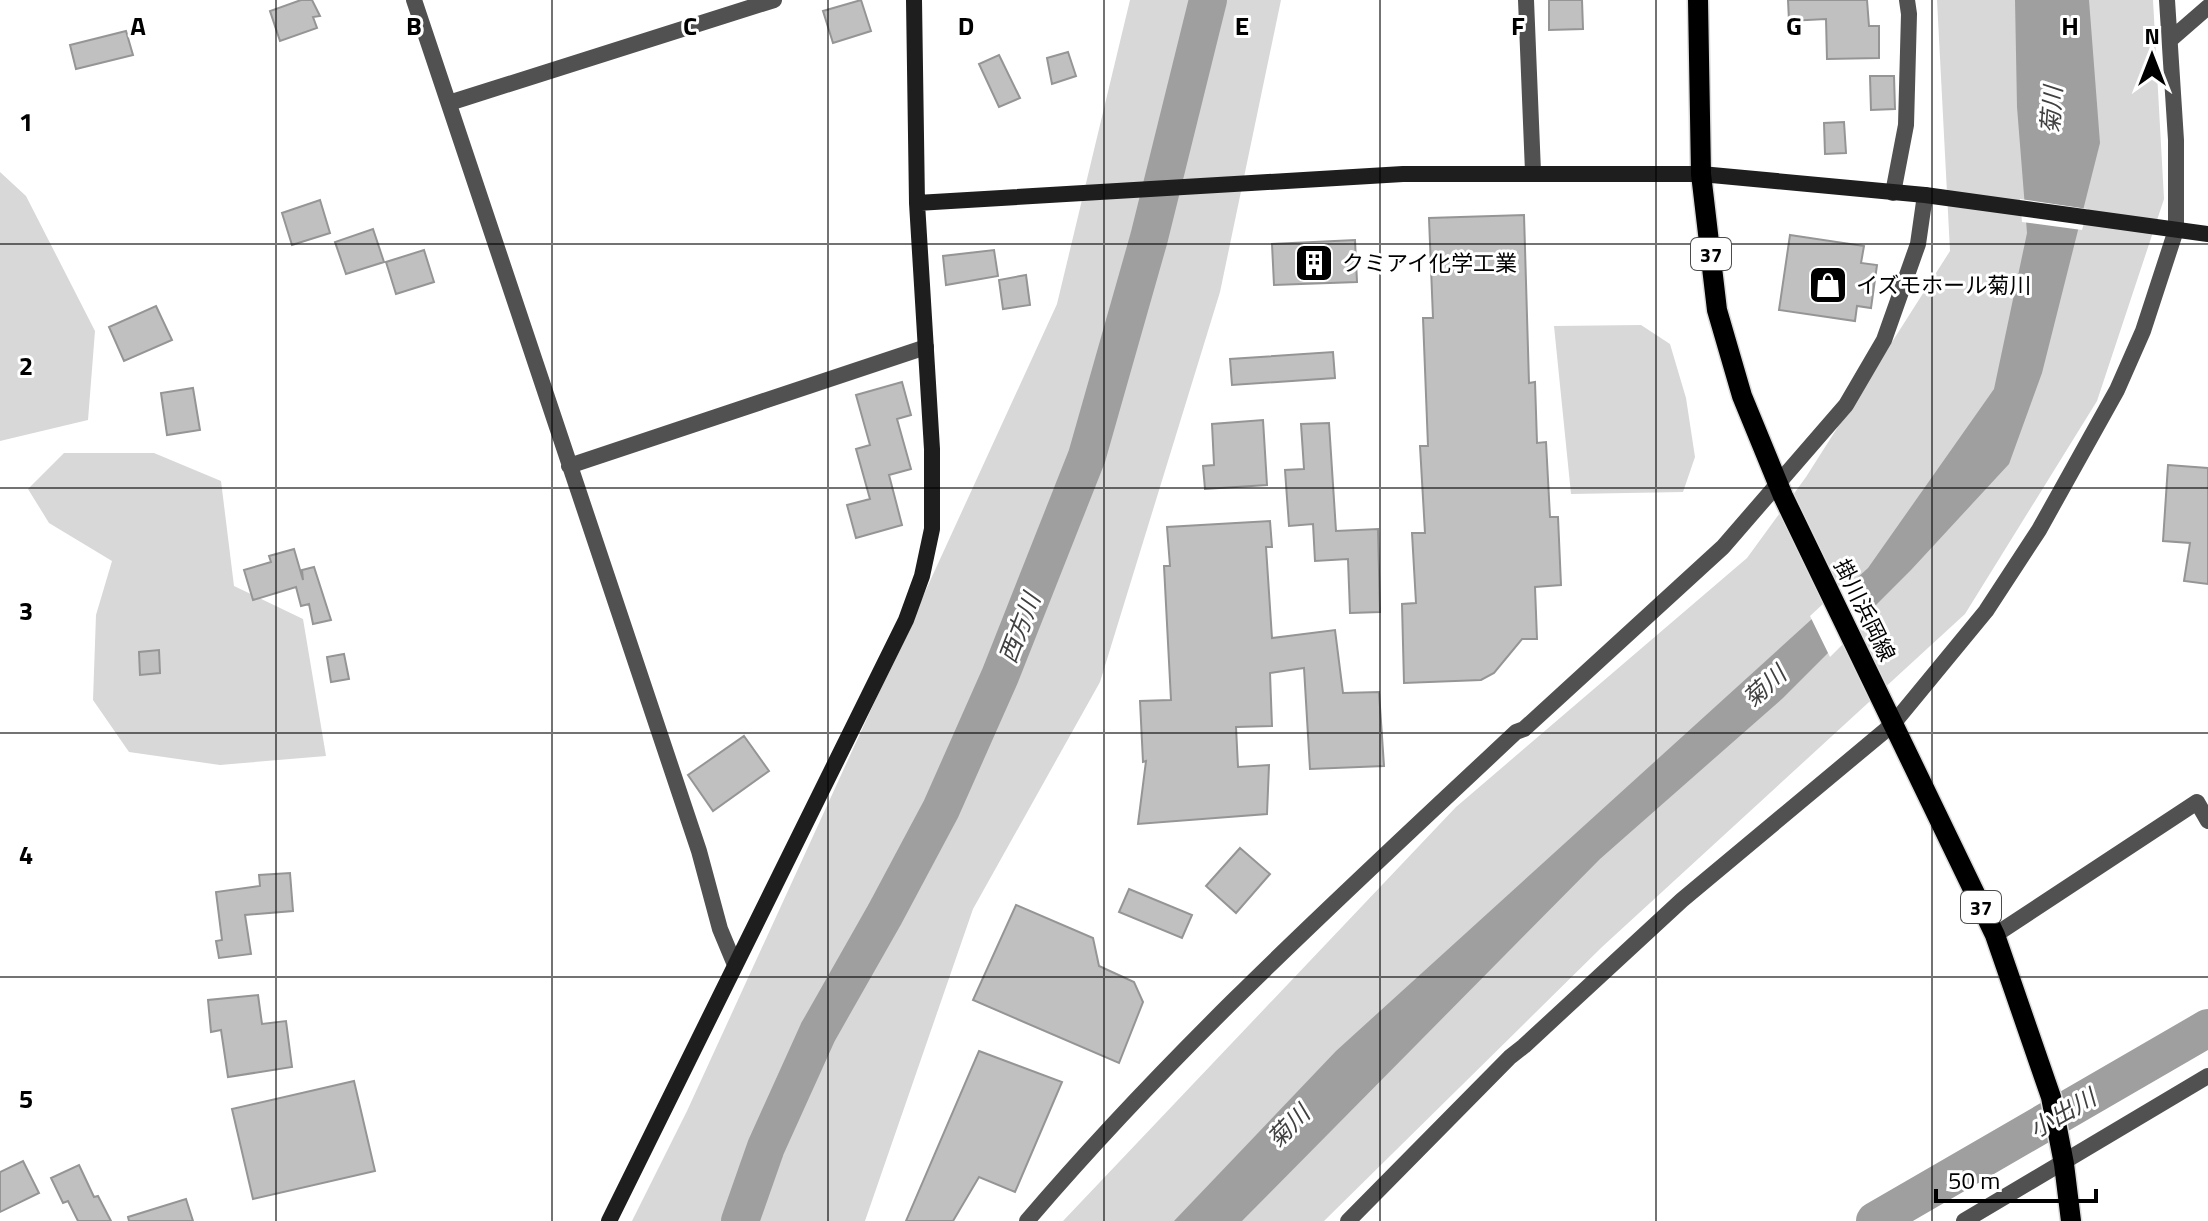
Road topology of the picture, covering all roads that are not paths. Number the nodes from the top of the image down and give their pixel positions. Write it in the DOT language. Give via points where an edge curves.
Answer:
graph roads {
  1 [pos="414,0"];
  2 [pos="774,0"];
  3 [pos="914,0"];
  4 [pos="1526,0"];
  5 [pos="1698,0"];
  6 [pos="1907,0"];
  7 [pos="2167,0"];
  8 [pos="2208,7"];
  9 [pos="2170,40"];
  10 [pos="449,103"];
  11 [pos="1533,172"];
  12 [pos="1701,174"];
  13 [pos="1893,193"];
  14 [pos="1932,197"];
  15 [pos="917,203"];
  16 [pos="2172,229"];
  17 [pos="2208,234"];
  18 [pos="926,347"];
  19 [pos="569,466"];
  20 [pos="1780,491"];
  21 [pos="1893,724"];
  22 [pos="2208,821"];
  23 [pos="1995,935"];
  24 [pos="735,965"];
  25 [pos="2208,1076"];
  26 [pos="2062,1157"];
  27 [pos="609,1221"];
  28 [pos="1027,1221"];
  29 [pos="1348,1221"];
  30 [pos="1964,1221"];
  31 [pos="2071,1221"];
  1 -- 10 [label="street"];
  2 -- 10 [label="street"];
  3 -- 15 [label="street"];
  4 -- 11 [label="street"];
  5 -- 12 [label="main road, 掛川浜岡線 / 37"];
  6 -- 13 [label="street" via="1906,125"];
  7 -- 9 [label="street"];
  8 -- 9 [label="street"];
  9 -- 16 [label="street" via="2176,140"];
  10 -- 19 [label="street"];
  11 -- 12 [label="street"];
  11 -- 15 [label="street" via="1403,174"];
  12 -- 13 [label="street"];
  12 -- 20 [label="main road, 掛川浜岡線 / 37" via="1717,310 1742,396"];
  13 -- 14 [label="street"];
  14 -- 16 [label="street"];
  14 -- 20 [label="street" via="1884,340 1846,405"];
  15 -- 18 [label="street"];
  16 -- 17 [label="street"];
  16 -- 21 [label="street" via="2143,331 2117,390 2039,530 1986,611"];
  18 -- 19 [label="street"];
  18 -- 24 [label="street" via="932,529 922,576 899,635"];
  19 -- 24 [label="street"];
  20 -- 21 [label="main road, 掛川浜岡線 / 37"];
  20 -- 28 [label="street" via="1187,1044"];
  21 -- 23 [label="main road, 掛川浜岡線 / 37"];
  21 -- 29 [label="street" via="1682,900 1510,1057"];
  22 -- 23 [label="street" via="2197,802"];
  23 -- 26 [label="main road, 掛川浜岡線 / 37" via="2051,1097"];
  24 -- 27 [label="street"];
  25 -- 26 [label="street"];
  26 -- 30 [label="street"];
  26 -- 31 [label="main road, 掛川浜岡線 / 37"];
}
